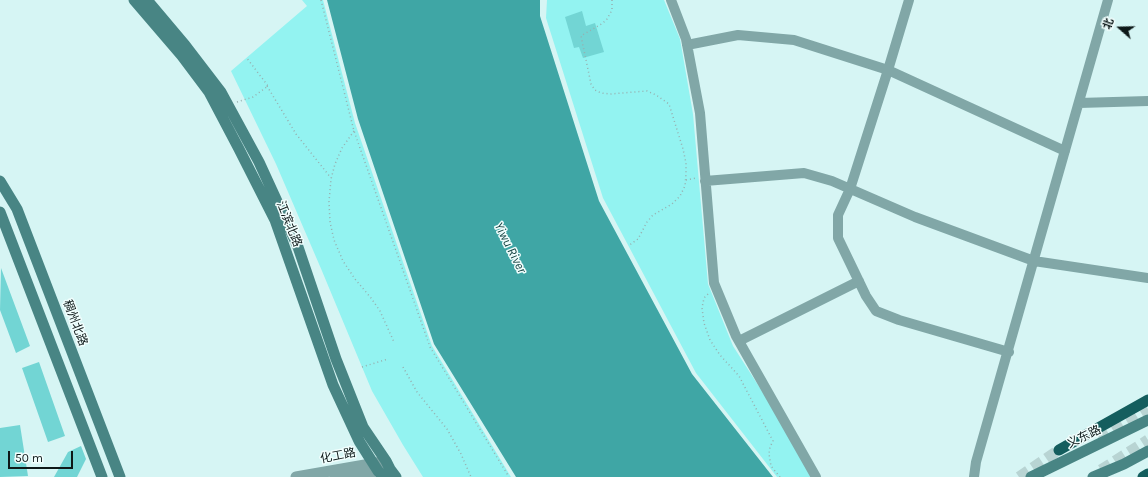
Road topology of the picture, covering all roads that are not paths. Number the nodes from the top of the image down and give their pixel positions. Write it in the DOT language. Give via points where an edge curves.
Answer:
graph roads {
  1 [pos="134,0"];
  2 [pos="147,0"];
  3 [pos="671,0"];
  4 [pos="910,0"];
  5 [pos="1108,0"];
  6 [pos="687,45"];
  7 [pos="888,70"];
  8 [pos="1148,101"];
  9 [pos="1079,103"];
  10 [pos="1065,151"];
  11 [pos="0,181"];
  12 [pos="705,181"];
  13 [pos="850,189"];
  14 [pos="1,215"];
  15 [pos="1034,261"];
  16 [pos="1148,278"];
  17 [pos="859,281"];
  18 [pos="739,341"];
  19 [pos="1008,352"];
  20 [pos="1148,400"];
  21 [pos="1148,420"];
  22 [pos="1059,450"];
  23 [pos="1148,451"];
  24 [pos="385,470"];
  25 [pos="1148,474"];
  26 [pos="102,477"];
  27 [pos="120,477"];
  28 [pos="296,477"];
  29 [pos="335,477"];
  30 [pos="816,477"];
  31 [pos="974,477"];
  32 [pos="1031,477"];
  33 [pos="1093,477"];
  34 [pos="1143,477"];
  1 -- 24 [label="main road, 江滨北路" via="209,92 276,220 333,385 359,441"];
  2 -- 24 [label="main road, 江滨北路" via="221,92 259,162 298,247 336,359 363,427"];
  3 -- 6 [label="street"];
  4 -- 7 [label="street"];
  5 -- 9 [label="street"];
  6 -- 7 [label="street" via="738,35 794,40"];
  6 -- 12 [label="street" via="700,113"];
  7 -- 10 [label="street"];
  7 -- 13 [label="street"];
  8 -- 9 [label="street"];
  9 -- 10 [label="street"];
  10 -- 15 [label="street"];
  11 -- 27 [label="main road, 稠州北路" via="17,209"];
  12 -- 13 [label="street" via="804,173"];
  12 -- 18 [label="street" via="714,283"];
  13 -- 15 [label="street" via="915,217"];
  13 -- 17 [label="street" via="838,215 838,238"];
  14 -- 26 [label="main road"];
  15 -- 16 [label="street"];
  15 -- 19 [label="street"];
  17 -- 18 [label="street"];
  17 -- 19 [label="street" via="876,311"];
  18 -- 30 [label="street"];
  19 -- 31 [label="street" via="976,462"];
  20 -- 22 [label="highway"];
  21 -- 32 [label="main road, 义东路"];
  23 -- 33 [label="main road"];
  24 -- 28 [label="street, 化工路"];
  24 -- 29 [label="street, 化工路"];
  25 -- 34 [label="highway"];
}
